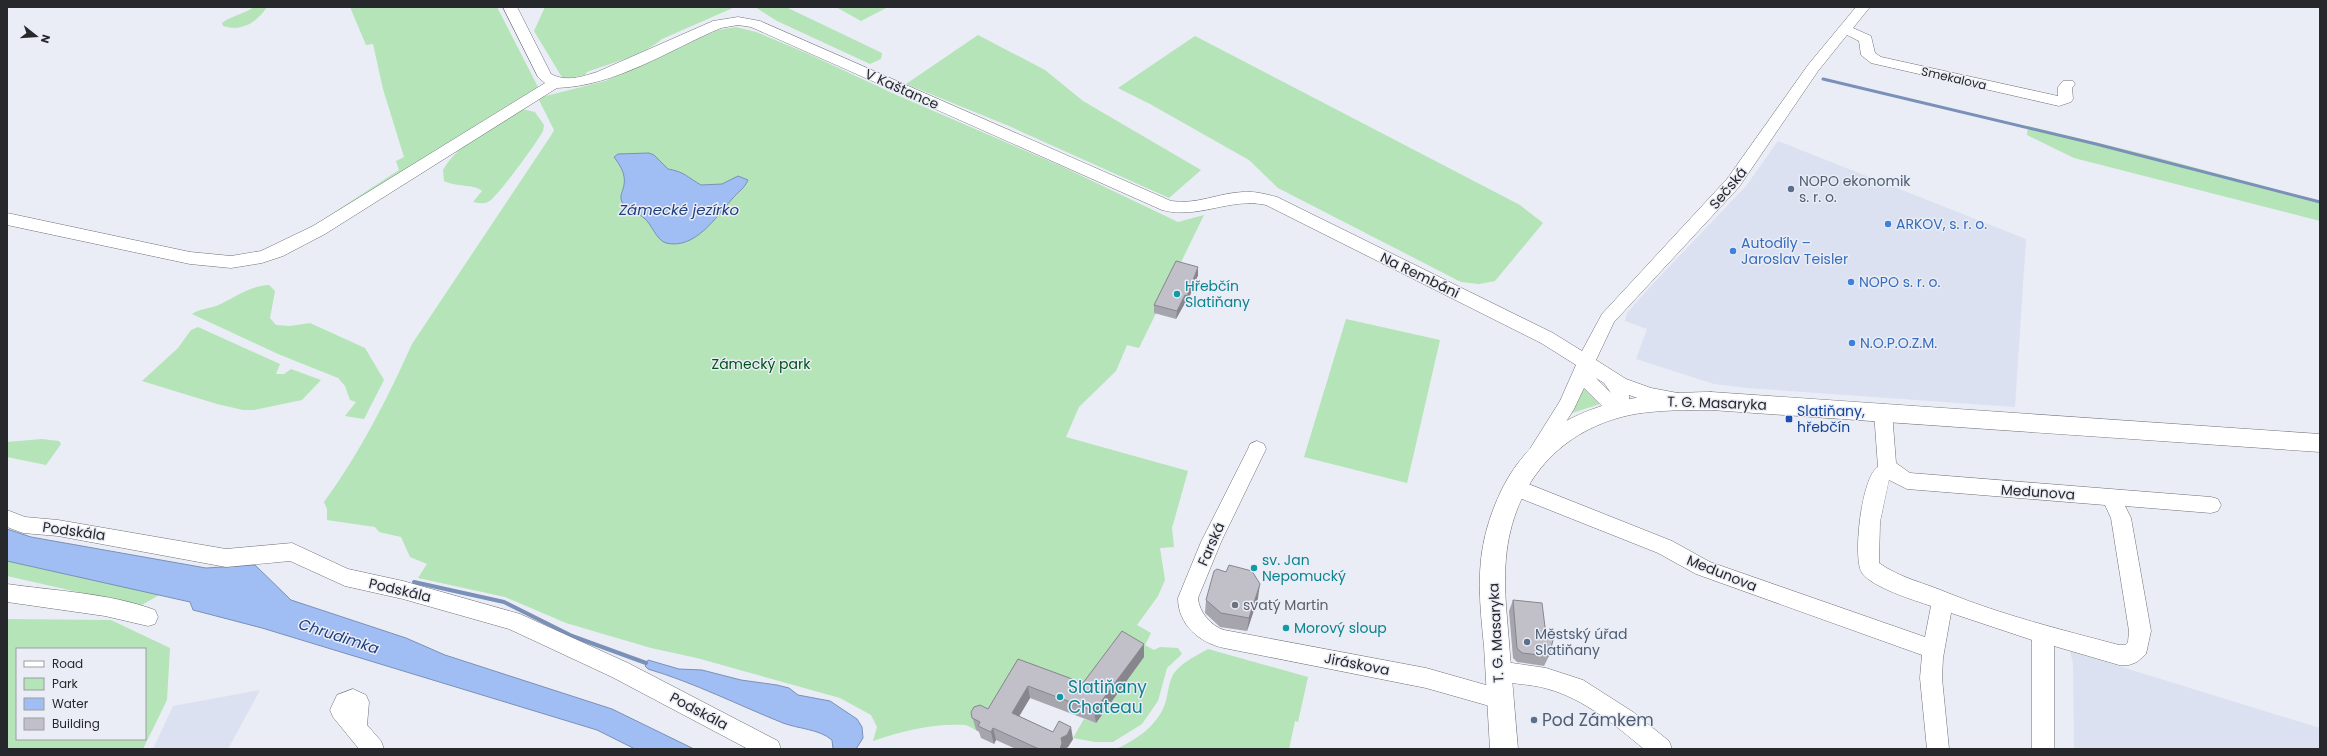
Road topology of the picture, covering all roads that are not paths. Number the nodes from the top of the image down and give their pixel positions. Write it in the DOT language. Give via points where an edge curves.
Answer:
graph roads {
  1 [pos="510,7"];
  2 [pos="1863,7"];
  3 [pos="1845,29"];
  4 [pos="553,84"];
  5 [pos="2068,84"];
  6 [pos="1250,196"];
  7 [pos="7,219"];
  8 [pos="1584,364"];
  9 [pos="1610,378"];
  10 [pos="1693,400"];
  11 [pos="1620,409"];
  12 [pos="1883,412"];
  13 [pos="2320,443"];
  14 [pos="1256,449"];
  15 [pos="1891,470"];
  16 [pos="1519,480"];
  17 [pos="2112,498"];
  18 [pos="2210,505"];
  19 [pos="7,518"];
  20 [pos="7,594"];
  21 [pos="1943,600"];
  22 [pos="148,617"];
  23 [pos="2043,634"];
  24 [pos="1212,636"];
  25 [pos="1934,650"];
  26 [pos="1498,671"];
  27 [pos="1500,699"];
  28 [pos="357,728"];
  29 [pos="373,749"];
  30 [pos="770,749"];
  31 [pos="1504,749"];
  32 [pos="1661,749"];
  33 [pos="1938,749"];
  34 [pos="2042,749"];
  1 -- 4 [label="street" via="545,77"];
  2 -- 3 [label="street, Sečská"];
  3 -- 5 [label="street, Smekalova" via="1866,39 1868,55 1876,60 2054,101 2064,100 2065,87"];
  3 -- 8 [label="street, Sečská" via="1813,68 1733,183 1611,314"];
  4 -- 6 [label="street, V Kaštance" via="566,85 588,80 619,69 711,27 731,22 745,22 785,36 1168,206 1179,209 1195,208 1234,196"];
  4 -- 7 [label="street" via="320,230 293,245 262,257 231,262 190,258"];
  6 -- 8 [label="street, Na Rembáni" via="1283,206 1547,338"];
  8 -- 9 [label="street"];
  8 -- 11 [label="street" via="1587,379 1597,392"];
  8 -- 16 [label="street, Sečská" via="1564,410"];
  9 -- 10 [label="street" via="1649,395"];
  9 -- 11 [label="street" via="1620,390"];
  10 -- 11 [label="main road, T. G. Masaryka" via="1649,403"];
  10 -- 12 [label="main road, T. G. Masaryka"];
  11 -- 16 [label="main road, T. G. Masaryka" via="1591,417 1566,429 1546,445"];
  12 -- 13 [label="main road, T. G. Masaryka"];
  12 -- 15 [label="street" via="1886,462"];
  14 -- 24 [label="street, Farská" via="1211,542 1188,598 1188,607"];
  15 -- 17 [label="street, Medunova" via="1902,479 1915,483"];
  15 -- 21 [label="street" via="1881,475 1876,487 1867,551 1869,566 1892,582"];
  16 -- 25 [label="street, Medunova" via="1665,547 1703,568"];
  16 -- 26 [label="main road, T. G. Masaryka" via="1504,511 1494,556 1493,603"];
  17 -- 18 [label="street, Medunova"];
  17 -- 23 [label="street" via="2121,518 2140,631 2138,646 2129,655 2119,655"];
  19 -- 30 [label="street, Podskála" via="23,525 58,528 226,558 292,552 345,577 403,590 513,621 626,673"];
  20 -- 22 [label="street" via="105,607"];
  21 -- 23 [label="street"];
  21 -- 25 [label="street"];
  23 -- 34 [label="street"];
  24 -- 27 [label="street, Jiráskova" via="1426,678"];
  25 -- 33 [label="street" via="1931,691"];
  26 -- 27 [label="main road, T. G. Masaryka"];
  26 -- 32 [label="street" via="1546,678 1575,687 1625,719"];
  27 -- 31 [label="main road, T. G. Masaryka"];
  28 -- 29 [label="street"];
}
